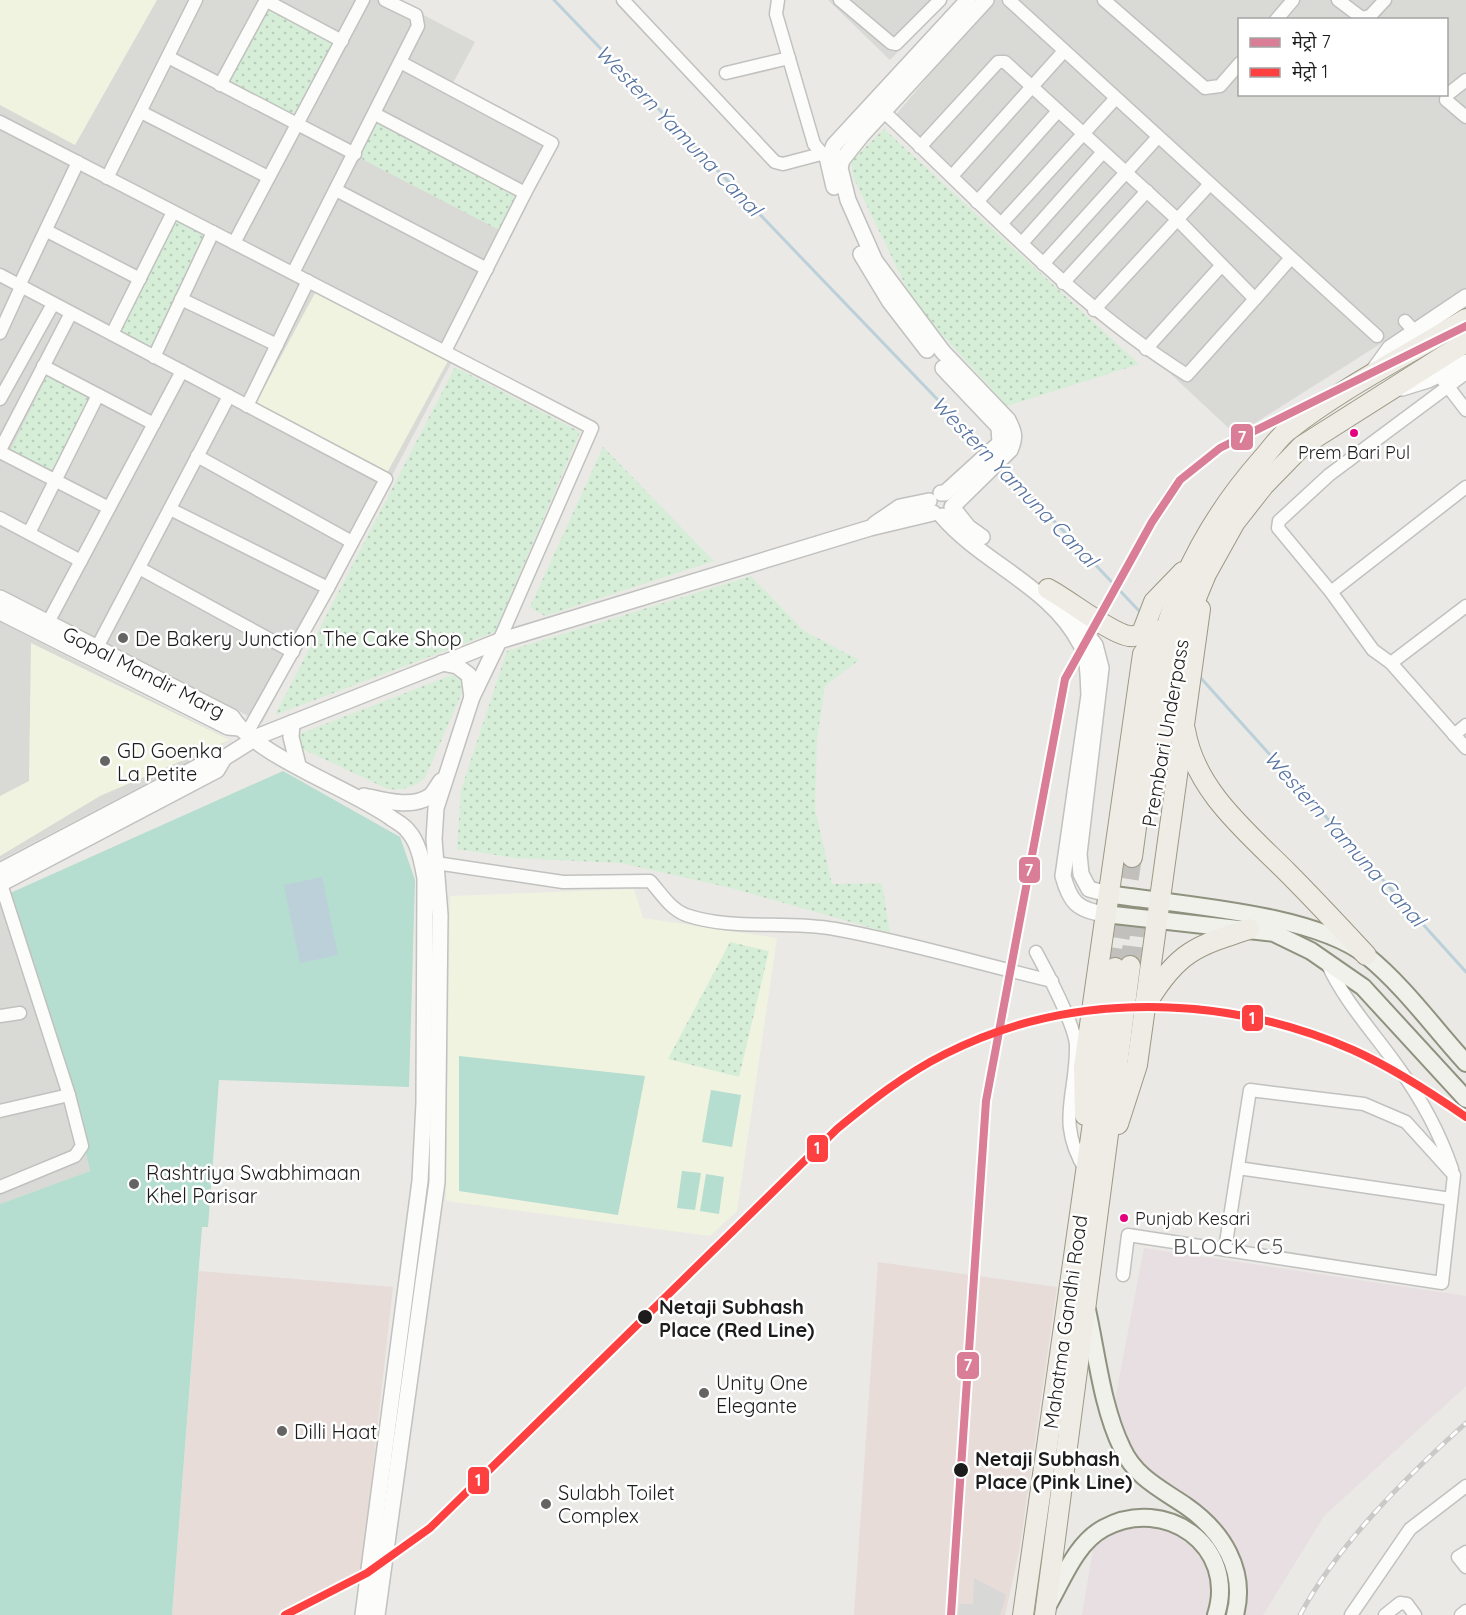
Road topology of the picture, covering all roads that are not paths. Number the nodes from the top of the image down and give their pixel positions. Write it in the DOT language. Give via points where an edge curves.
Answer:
graph roads {
  1 [pos="196,0"];
  2 [pos="265,0"];
  3 [pos="363,0"];
  4 [pos="385,0"];
  5 [pos="623,0"];
  6 [pos="778,0"];
  7 [pos="840,0"];
  8 [pos="940,0"];
  9 [pos="968,0"];
  10 [pos="986,0"];
  11 [pos="1009,0"];
  12 [pos="1104,0"];
  13 [pos="1293,0"];
  14 [pos="1338,0"];
  15 [pos="1385,0"];
  16 [pos="1278,18"];
  17 [pos="342,41"];
  18 [pos="1064,51"];
  19 [pos="168,57"];
  20 [pos="789,58"];
  21 [pos="402,63"];
  22 [pos="1238,64"];
  23 [pos="726,73"];
  24 [pos="1466,80"];
  25 [pos="220,85"];
  26 [pos="1032,87"];
  27 [pos="1448,94"];
  28 [pos="1447,96"];
  29 [pos="1115,99"];
  30 [pos="883,111"];
  31 [pos="1058,111"];
  32 [pos="141,112"];
  33 [pos="375,114"];
  34 [pos="1466,117"];
  35 [pos="0,122"];
  36 [pos="298,125"];
  37 [pos="1084,134"];
  38 [pos="1157,138"];
  39 [pos="920,147"];
  40 [pos="1103,152"];
  41 [pos="355,154"];
  42 [pos="830,161"];
  43 [pos="78,162"];
  44 [pos="1126,173"];
  45 [pos="952,176"];
  46 [pos="268,177"];
  47 [pos="107,178"];
  48 [pos="1210,184"];
  49 [pos="336,190"];
  50 [pos="1147,191"];
  51 [pos="525,194"];
  52 [pos="977,202"];
  53 [pos="173,212"];
  54 [pos="1177,219"];
  55 [pos="1001,224"];
  56 [pos="46,231"];
  57 [pos="213,232"];
  58 [pos="234,243"];
  59 [pos="1022,243"];
  60 [pos="1290,259"];
  61 [pos="1043,264"];
  62 [pos="1221,266"];
  63 [pos="487,269"];
  64 [pos="293,273"];
  65 [pos="0,275"];
  66 [pos="140,279"];
  67 [pos="308,281"];
  68 [pos="1063,283"];
  69 [pos="20,286"];
  70 [pos="1466,297"];
  71 [pos="181,299"];
  72 [pos="1255,299"];
  73 [pos="53,304"];
  74 [pos="1094,310"];
  75 [pos="71,313"];
  76 [pos="1466,319"];
  77 [pos="0,333"];
  78 [pos="112,334"];
  79 [pos="1377,336"];
  80 [pos="1466,342"];
  81 [pos="277,345"];
  82 [pos="1146,349"];
  83 [pos="445,351"];
  84 [pos="154,357"];
  85 [pos="1466,362"];
  86 [pos="43,366"];
  87 [pos="182,371"];
  88 [pos="1466,373"];
  89 [pos="1438,376"];
  90 [pos="1369,378"];
  91 [pos="98,394"];
  92 [pos="229,396"];
  93 [pos="0,399"];
  94 [pos="247,406"];
  95 [pos="1466,410"];
  96 [pos="0,420"];
  97 [pos="154,424"];
  98 [pos="12,427"];
  99 [pos="0,451"];
  100 [pos="197,456"];
  101 [pos="53,480"];
  102 [pos="1466,487"];
  103 [pos="942,506"];
  104 [pos="109,508"];
  105 [pos="170,509"];
  106 [pos="0,518"];
  107 [pos="28,533"];
  108 [pos="352,542"];
  109 [pos="81,561"];
  110 [pos="139,568"];
  111 [pos="1199,568"];
  112 [pos="328,588"];
  113 [pos="1048,589"];
  114 [pos="1331,592"];
  115 [pos="0,598"];
  116 [pos="1466,606"];
  117 [pos="0,612"];
  118 [pos="45,628"];
  119 [pos="1181,631"];
  120 [pos="499,641"];
  121 [pos="1151,642"];
  122 [pos="293,652"];
  123 [pos="94,654"];
  124 [pos="442,663"];
  125 [pos="1391,663"];
  126 [pos="1181,672"];
  127 [pos="472,697"];
  128 [pos="1184,715"];
  129 [pos="292,723"];
  130 [pos="1466,725"];
  131 [pos="247,733"];
  132 [pos="1454,735"];
  133 [pos="1466,748"];
  134 [pos="297,765"];
  135 [pos="450,769"];
  136 [pos="352,793"];
  137 [pos="436,863"];
  138 [pos="0,880"];
  139 [pos="1108,894"];
  140 [pos="1157,911"];
  141 [pos="1105,914"];
  142 [pos="5,917"];
  143 [pos="1249,929"];
  144 [pos="1036,952"];
  145 [pos="1366,955"];
  146 [pos="1327,963"];
  147 [pos="1123,967"];
  148 [pos="1052,981"];
  149 [pos="431,993"];
  150 [pos="1145,1006"];
  151 [pos="20,1013"];
  152 [pos="0,1016"];
  153 [pos="1466,1063"];
  154 [pos="69,1095"];
  155 [pos="1466,1099"];
  156 [pos="0,1111"];
  157 [pos="1238,1168"];
  158 [pos="1095,1173"];
  159 [pos="1454,1175"];
  160 [pos="0,1187"];
  161 [pos="1452,1199"];
  162 [pos="1225,1249"];
  163 [pos="417,1272"];
  164 [pos="1123,1275"];
  165 [pos="1086,1304"];
  166 [pos="1466,1486"];
  167 [pos="1466,1552"];
  168 [pos="1466,1567"];
  169 [pos="1046,1611"];
  170 [pos="1466,1611"];
  171 [pos="363,1615"];
  172 [pos="377,1615"];
  173 [pos="1023,1615"];
  174 [pos="1216,1615"];
  175 [pos="1235,1615"];
  176 [pos="1351,1615"];
  177 [pos="1385,1615"];
  178 [pos="1415,1615"];
  179 [pos="1461,1615"];
  1 -- 19 [label="street"];
  2 -- 17 [label="street"];
  2 -- 25 [label="street"];
  3 -- 17 [label="street"];
  4 -- 21 [label="street" via="416,15 418,20"];
  5 -- 42 [label="street" via="775,162"];
  6 -- 20 [label="street" via="776,14"];
  7 -- 8 [label="street" via="896,44"];
  9 -- 42 [label="street" via="834,145"];
  10 -- 30 [label="street"];
  11 -- 18 [label="street"];
  12 -- 22 [label="street" via="1205,88 1220,86"];
  13 -- 16 [label="street"];
  14 -- 15 [label="street" via="1362,18 1370,16"];
  17 -- 36 [label="street"];
  18 -- 26 [label="street"];
  18 -- 29 [label="street"];
  19 -- 25 [label="street"];
  19 -- 32 [label="street"];
  20 -- 23 [label="street"];
  20 -- 42 [label="street" via="814,144"];
  21 -- 33 [label="street"];
  21 -- 51 [label="street" via="552,143"];
  24 -- 27 [label="street"];
  25 -- 36 [label="street"];
  26 -- 31 [label="street"];
  26 -- 39 [label="street" via="1005,62 998,62"];
  26 -- 45 [label="street"];
  28 -- 34 [label="street" via="1446,100"];
  29 -- 37 [label="street"];
  29 -- 38 [label="street"];
  30 -- 39 [label="street"];
  30 -- 42 [label="street" via="842,160"];
  31 -- 37 [label="street"];
  31 -- 52 [label="street"];
  32 -- 46 [label="street"];
  32 -- 47 [label="street"];
  33 -- 41 [label="street"];
  33 -- 51 [label="street"];
  35 -- 43 [label="street"];
  36 -- 41 [label="street"];
  36 -- 46 [label="street"];
  37 -- 40 [label="street"];
  37 -- 55 [label="street"];
  38 -- 44 [label="street"];
  38 -- 48 [label="street"];
  39 -- 45 [label="street"];
  40 -- 44 [label="street"];
  40 -- 59 [label="street"];
  41 -- 49 [label="street"];
  42 -- 103 [label="street" via="875,261 943,352 1008,420 1015,437 983,468 945,493"];
  43 -- 47 [label="street"];
  43 -- 56 [label="street"];
  44 -- 50 [label="street"];
  44 -- 61 [label="street"];
  45 -- 52 [label="street"];
  46 -- 58 [label="street"];
  47 -- 53 [label="street"];
  48 -- 54 [label="street"];
  48 -- 60 [label="street"];
  49 -- 63 [label="street"];
  49 -- 64 [label="street"];
  50 -- 54 [label="street"];
  50 -- 68 [label="street"];
  51 -- 63 [label="street"];
  52 -- 55 [label="street"];
  53 -- 57 [label="street"];
  53 -- 66 [label="street"];
  54 -- 62 [label="street"];
  54 -- 74 [label="street"];
  55 -- 59 [label="street"];
  56 -- 66 [label="street"];
  56 -- 69 [label="street"];
  57 -- 58 [label="street"];
  57 -- 71 [label="street"];
  58 -- 64 [label="street"];
  59 -- 61 [label="street"];
  60 -- 72 [label="street"];
  60 -- 79 [label="street"];
  61 -- 68 [label="street"];
  62 -- 72 [label="street"];
  62 -- 82 [label="street"];
  63 -- 83 [label="street"];
  64 -- 67 [label="street"];
  65 -- 69 [label="street"];
  66 -- 78 [label="street"];
  67 -- 81 [label="street"];
  67 -- 83 [label="street"];
  68 -- 74 [label="street"];
  69 -- 73 [label="street"];
  69 -- 77 [label="street"];
  70 -- 90 [label="street" via="1410,326"];
  71 -- 81 [label="street"];
  71 -- 84 [label="street"];
  72 -- 82 [label="street" via="1187,375"];
  73 -- 75 [label="street"];
  73 -- 93 [label="street"];
  74 -- 82 [label="street"];
  75 -- 78 [label="street"];
  75 -- 86 [label="street"];
  76 -- 90 [label="main road"];
  78 -- 84 [label="street"];
  80 -- 89 [label="main road"];
  81 -- 94 [label="street"];
  83 -- 120 [label="street" via="592,428"];
  84 -- 87 [label="street"];
  85 -- 89 [label="street"];
  86 -- 91 [label="street"];
  86 -- 98 [label="street"];
  87 -- 92 [label="street"];
  87 -- 97 [label="street"];
  88 -- 89 [label="street"];
  89 -- 95 [label="street"];
  89 -- 111 [label="main road" via="1387,393 1302,446 1264,485"];
  89 -- 114 [label="street" via="1279,521 1282,533"];
  90 -- 111 [label="main road" via="1289,429 1234,492"];
  91 -- 97 [label="street"];
  91 -- 101 [label="street"];
  92 -- 94 [label="street"];
  92 -- 100 [label="street"];
  94 -- 108 [label="street" via="386,479"];
  96 -- 98 [label="street"];
  97 -- 104 [label="street"];
  98 -- 99 [label="street"];
  99 -- 101 [label="street"];
  100 -- 105 [label="street"];
  100 -- 108 [label="street"];
  101 -- 104 [label="street"];
  101 -- 107 [label="street"];
  102 -- 114 [label="street"];
  103 -- 113 [label="street"];
  103 -- 120 [label="street"];
  103 -- 141 [label="street" via="1039,593 1082,645 1089,695 1063,876 1069,897 1078,907"];
  104 -- 109 [label="street"];
  105 -- 110 [label="street"];
  105 -- 112 [label="street"];
  106 -- 107 [label="street"];
  107 -- 109 [label="street"];
  108 -- 112 [label="street"];
  109 -- 118 [label="street"];
  110 -- 122 [label="street"];
  110 -- 123 [label="street"];
  111 -- 119 [label="main road"];
  111 -- 119 [label="main road"];
  111 -- 121 [label="main road" via="1154,602"];
  112 -- 122 [label="street"];
  113 -- 121 [label="main road" via="1128,636"];
  113 -- 139 [label="street" via="1095,645 1101,668 1079,854 1081,874 1089,889"];
  114 -- 125 [label="street" via="1373,651"];
  115 -- 118 [label="street, Gopal Mandir Marg"];
  116 -- 125 [label="street"];
  117 -- 118 [label="street, Gopal Mandir Marg"];
  118 -- 123 [label="street, Gopal Mandir Marg"];
  119 -- 121 [label="main road, Prembari Underpass"];
  119 -- 126 [label="main road"];
  120 -- 124 [label="street"];
  120 -- 127 [label="street"];
  121 -- 126 [label="main road, Prembari Underpass" via="1138,858"];
  121 -- 139 [label="main road" via="1143,654"];
  122 -- 131 [label="street"];
  123 -- 131 [label="street, Gopal Mandir Marg" via="228,727"];
  124 -- 127 [label="street" via="457,666 469,675"];
  124 -- 129 [label="street"];
  125 -- 132 [label="street"];
  126 -- 128 [label="main road"];
  127 -- 135 [label="street"];
  128 -- 140 [label="main road"];
  128 -- 145 [label="main road" via="1191,754 1208,786"];
  129 -- 131 [label="street"];
  129 -- 134 [label="street"];
  130 -- 132 [label="street"];
  131 -- 134 [label="street, Gopal Mandir Marg"];
  131 -- 138 [label="street" via="217,770"];
  132 -- 133 [label="street"];
  134 -- 136 [label="street, Gopal Mandir Marg"];
  135 -- 136 [label="street" via="430,796 412,802"];
  135 -- 137 [label="street" via="436,808"];
  136 -- 149 [label="street" via="408,830 420,853 425,878"];
  137 -- 148 [label="street" via="563,882 650,881 671,906 685,914 741,924 834,929"];
  137 -- 149 [label="street" via="440,915"];
  138 -- 142 [label="street"];
  139 -- 140 [label="main road"];
  139 -- 141 [label="main road"];
  140 -- 141 [label="main road"];
  140 -- 143 [label="main road"];
  140 -- 145 [label="main road" via="1295,923"];
  140 -- 150 [label="main road"];
  141 -- 158 [label="main road" via="1084,1067"];
  142 -- 154 [label="street"];
  143 -- 146 [label="main road" via="1274,933"];
  143 -- 150 [label="main road" via="1195,949 1172,964"];
  144 -- 148 [label="street"];
  145 -- 153 [label="main road"];
  146 -- 155 [label="main road" via="1363,987"];
  146 -- 159 [label="street" via="1336,982 1400,1070 1444,1146"];
  147 -- 158 [label="main road"];
  148 -- 158 [label="street" via="1076,1043 1069,1116 1073,1150"];
  149 -- 163 [label="street" via="440,1104 436,1182"];
  150 -- 158 [label="main road" via="1137,1065"];
  151 -- 152 [label="street"];
  154 -- 156 [label="street"];
  154 -- 160 [label="street" via="82,1146 79,1153"];
  157 -- 159 [label="street" via="1250,1089 1364,1104 1406,1122"];
  157 -- 161 [label="street"];
  157 -- 162 [label="street"];
  158 -- 165 [label="main road, Mahatma Gandhi Road"];
  158 -- 173 [label="main road, Mahatma Gandhi Road"];
  159 -- 161 [label="street"];
  161 -- 162 [label="street" via="1442,1283"];
  162 -- 164 [label="street" via="1128,1235"];
  163 -- 171 [label="street"];
  163 -- 172 [label="street"];
  165 -- 169 [label="main road, Mahatma Gandhi Road"];
  165 -- 175 [label="main road" via="1110,1418 1122,1449 1133,1467 1156,1488 1188,1507 1226,1545 1238,1581"];
  166 -- 176 [label="street" via="1410,1529"];
  167 -- 168 [label="street" via="1458,1557"];
  169 -- 174 [label="main road" via="1086,1541 1104,1528 1134,1519 1167,1521 1197,1537 1213,1558 1220,1583"];
  170 -- 179 [label="street"];
  177 -- 178 [label="street" via="1400,1603 1407,1604"];
}
